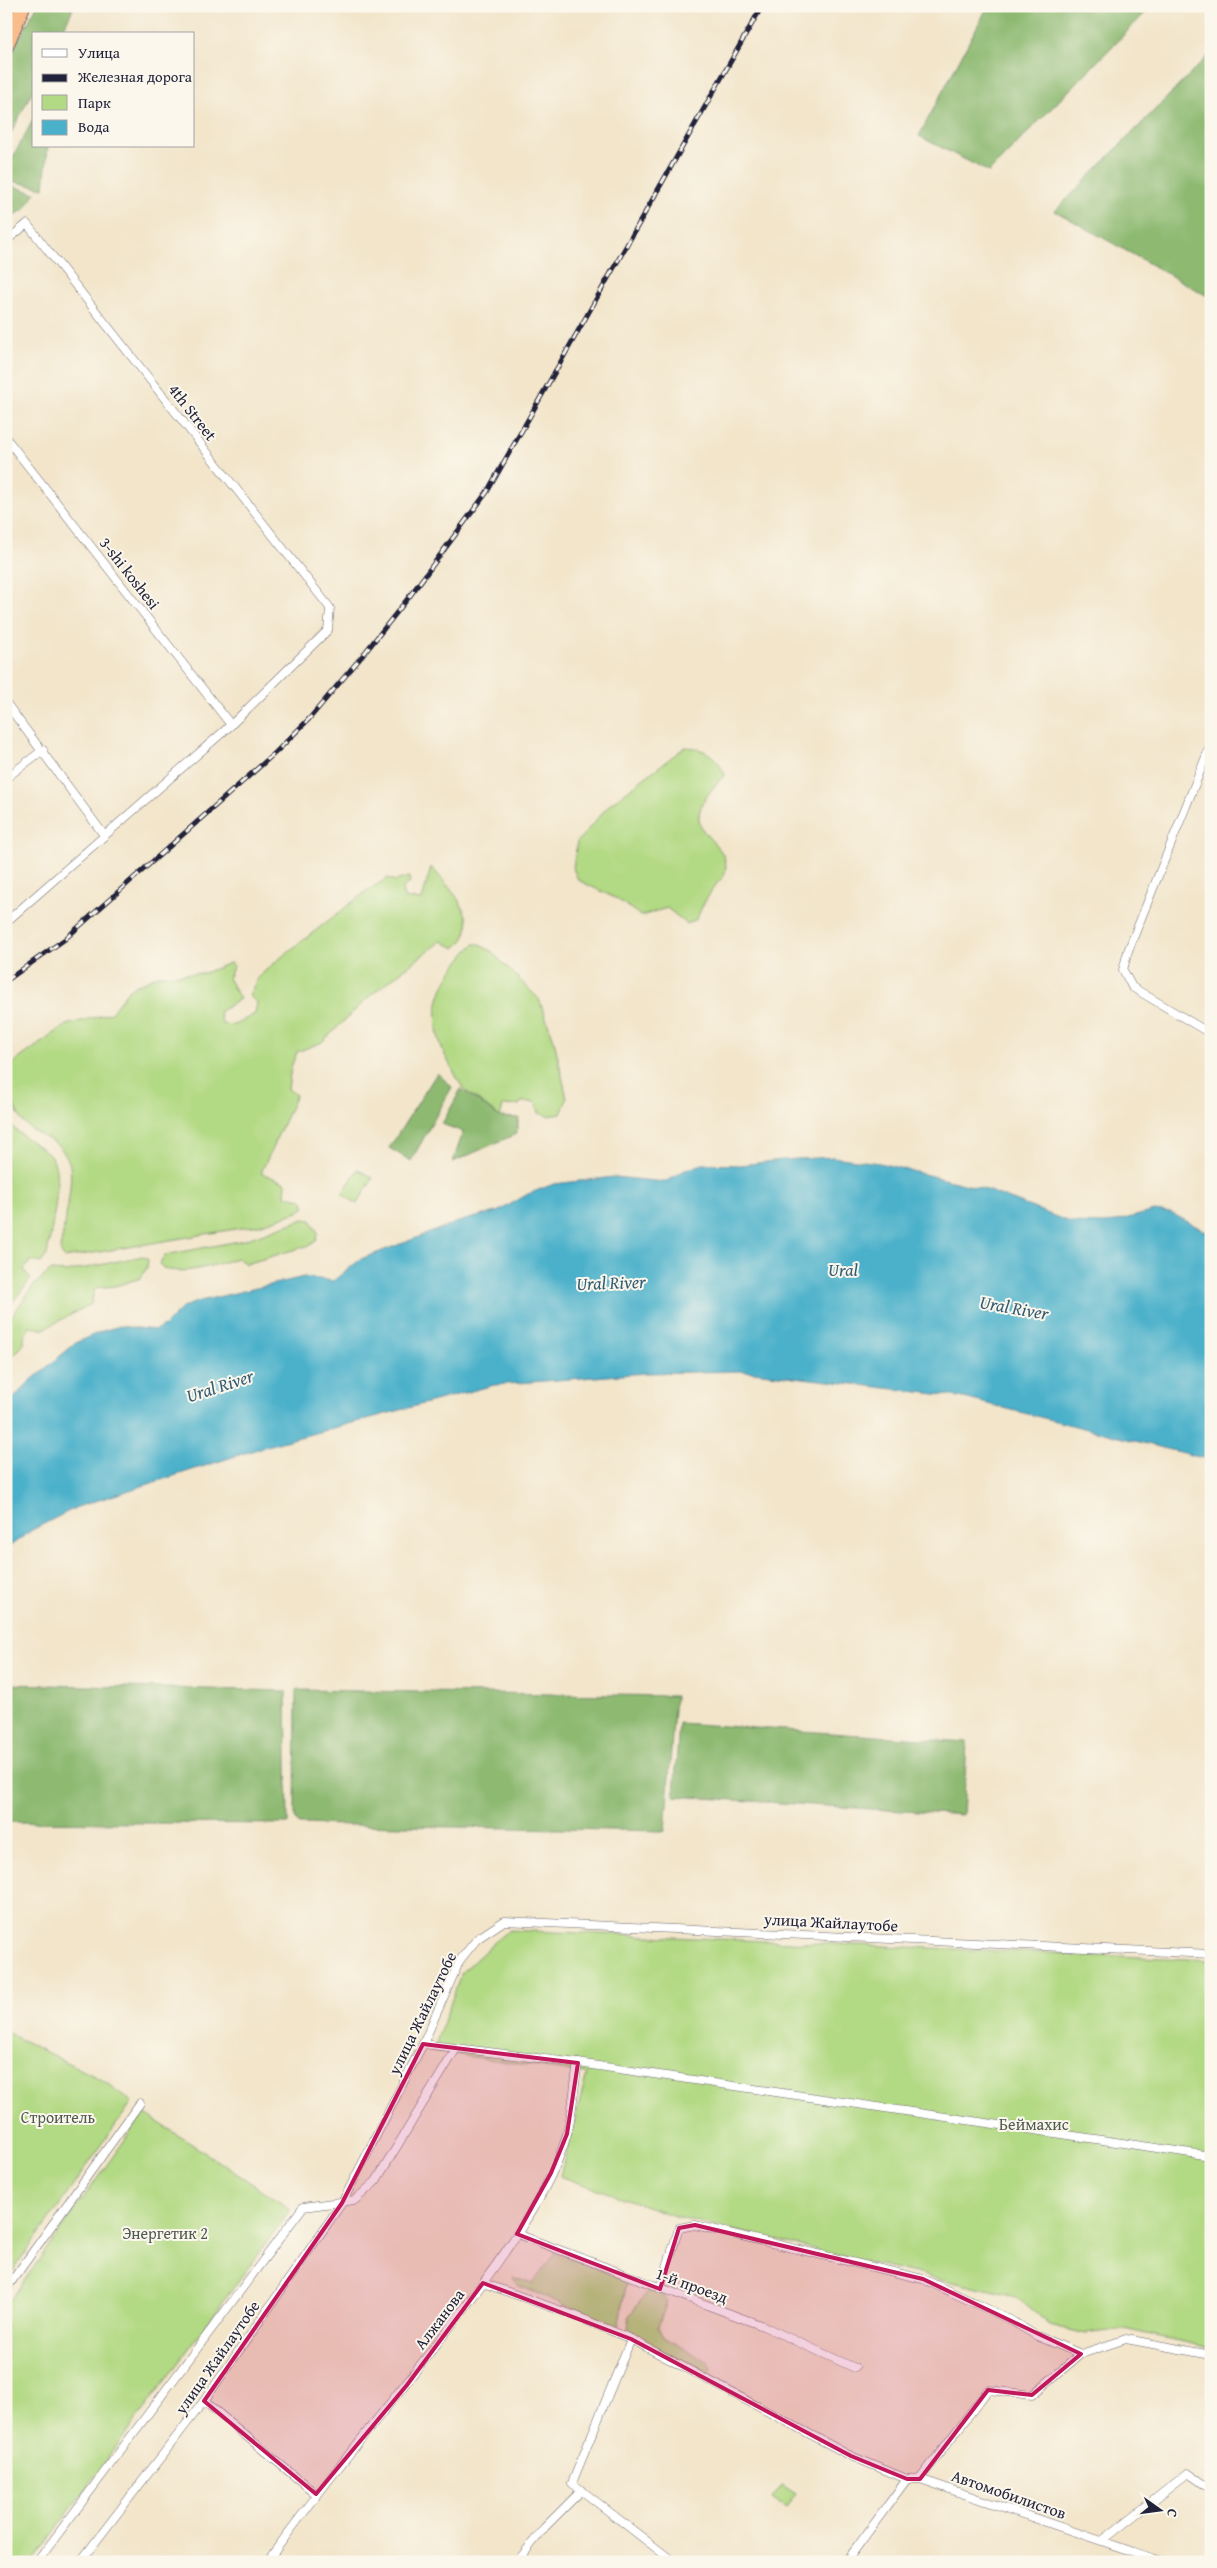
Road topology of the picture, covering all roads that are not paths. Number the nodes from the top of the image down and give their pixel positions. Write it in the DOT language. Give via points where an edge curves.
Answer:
graph roads {
  1 [pos="23,6"];
  2 [pos="10,28"];
  3 [pos="6,46"];
  4 [pos="6,241"];
  5 [pos="6,438"];
  6 [pos="6,702"];
  7 [pos="231,725"];
  8 [pos="1211,744"];
  9 [pos="43,750"];
  10 [pos="6,778"];
  11 [pos="104,835"];
  12 [pos="6,922"];
  13 [pos="1211,1034"];
  14 [pos="1211,1954"];
  15 [pos="424,2044"];
  16 [pos="456,2049"];
  17 [pos="578,2063"];
  18 [pos="140,2102"];
  19 [pos="1211,2156"];
  20 [pos="342,2203"];
  21 [pos="517,2234"];
  22 [pos="483,2283"];
  23 [pos="6,2289"];
  24 [pos="660,2289"];
  25 [pos="631,2339"];
  26 [pos="1081,2354"];
  27 [pos="1211,2354"];
  28 [pos="854,2368"];
  29 [pos="204,2401"];
  30 [pos="920,2478"];
  31 [pos="907,2479"];
  32 [pos="1211,2489"];
  33 [pos="582,2490"];
  34 [pos="316,2494"];
  35 [pos="1102,2541"];
  36 [pos="37,2562"];
  37 [pos="80,2562"];
  38 [pos="267,2562"];
  39 [pos="517,2562"];
  40 [pos="674,2562"];
  41 [pos="846,2562"];
  42 [pos="1163,2562"];
  1 -- 2 [label="highway"];
  2 -- 3 [label="highway"];
  4 -- 7 [label="street, 4th Street" via="27,224 330,608 328,630"];
  5 -- 7 [label="street, 3-shi koshesi"];
  6 -- 9 [label="street"];
  7 -- 11 [label="street"];
  8 -- 13 [label="street" via="1123,970 1132,987"];
  9 -- 10 [label="street"];
  9 -- 11 [label="street"];
  11 -- 12 [label="street"];
  14 -- 15 [label="street, улица Жайлаутобе" via="504,1921 476,1939 460,1960"];
  15 -- 16 [label="street"];
  15 -- 20 [label="street, улица Жайлаутобе"];
  16 -- 17 [label="street"];
  16 -- 20 [label="street" via="376,2181 355,2200"];
  17 -- 19 [label="street"];
  17 -- 21 [label="street, Алжанова" via="566,2134 551,2173"];
  18 -- 23 [label="street"];
  20 -- 29 [label="street, улица Жайлаутобе"];
  20 -- 36 [label="street" via="303,2207"];
  21 -- 22 [label="street, Алжанова"];
  21 -- 24 [label="street, 1-й проезд"];
  22 -- 25 [label="street"];
  22 -- 34 [label="street, Алжанова" via="407,2385"];
  24 -- 26 [label="street" via="679,2228 695,2225 923,2279 1007,2318 1037,2336"];
  24 -- 28 [label="street, 1-й проезд" via="762,2326"];
  25 -- 31 [label="street" via="852,2456"];
  25 -- 33 [label="street" via="572,2483"];
  26 -- 27 [label="street" via="1126,2339"];
  26 -- 30 [label="street" via="1032,2395 988,2390"];
  29 -- 34 [label="street"];
  29 -- 37 [label="street, улица Жайлаутобе"];
  30 -- 31 [label="street, Автомобилистов"];
  30 -- 35 [label="street, Автомобилистов"];
  31 -- 41 [label="street"];
  32 -- 35 [label="street" via="1188,2473"];
  33 -- 39 [label="street" via="545,2527"];
  33 -- 40 [label="street"];
  34 -- 38 [label="street, Алжанова"];
  35 -- 42 [label="street, Автомобилистов"];
}
